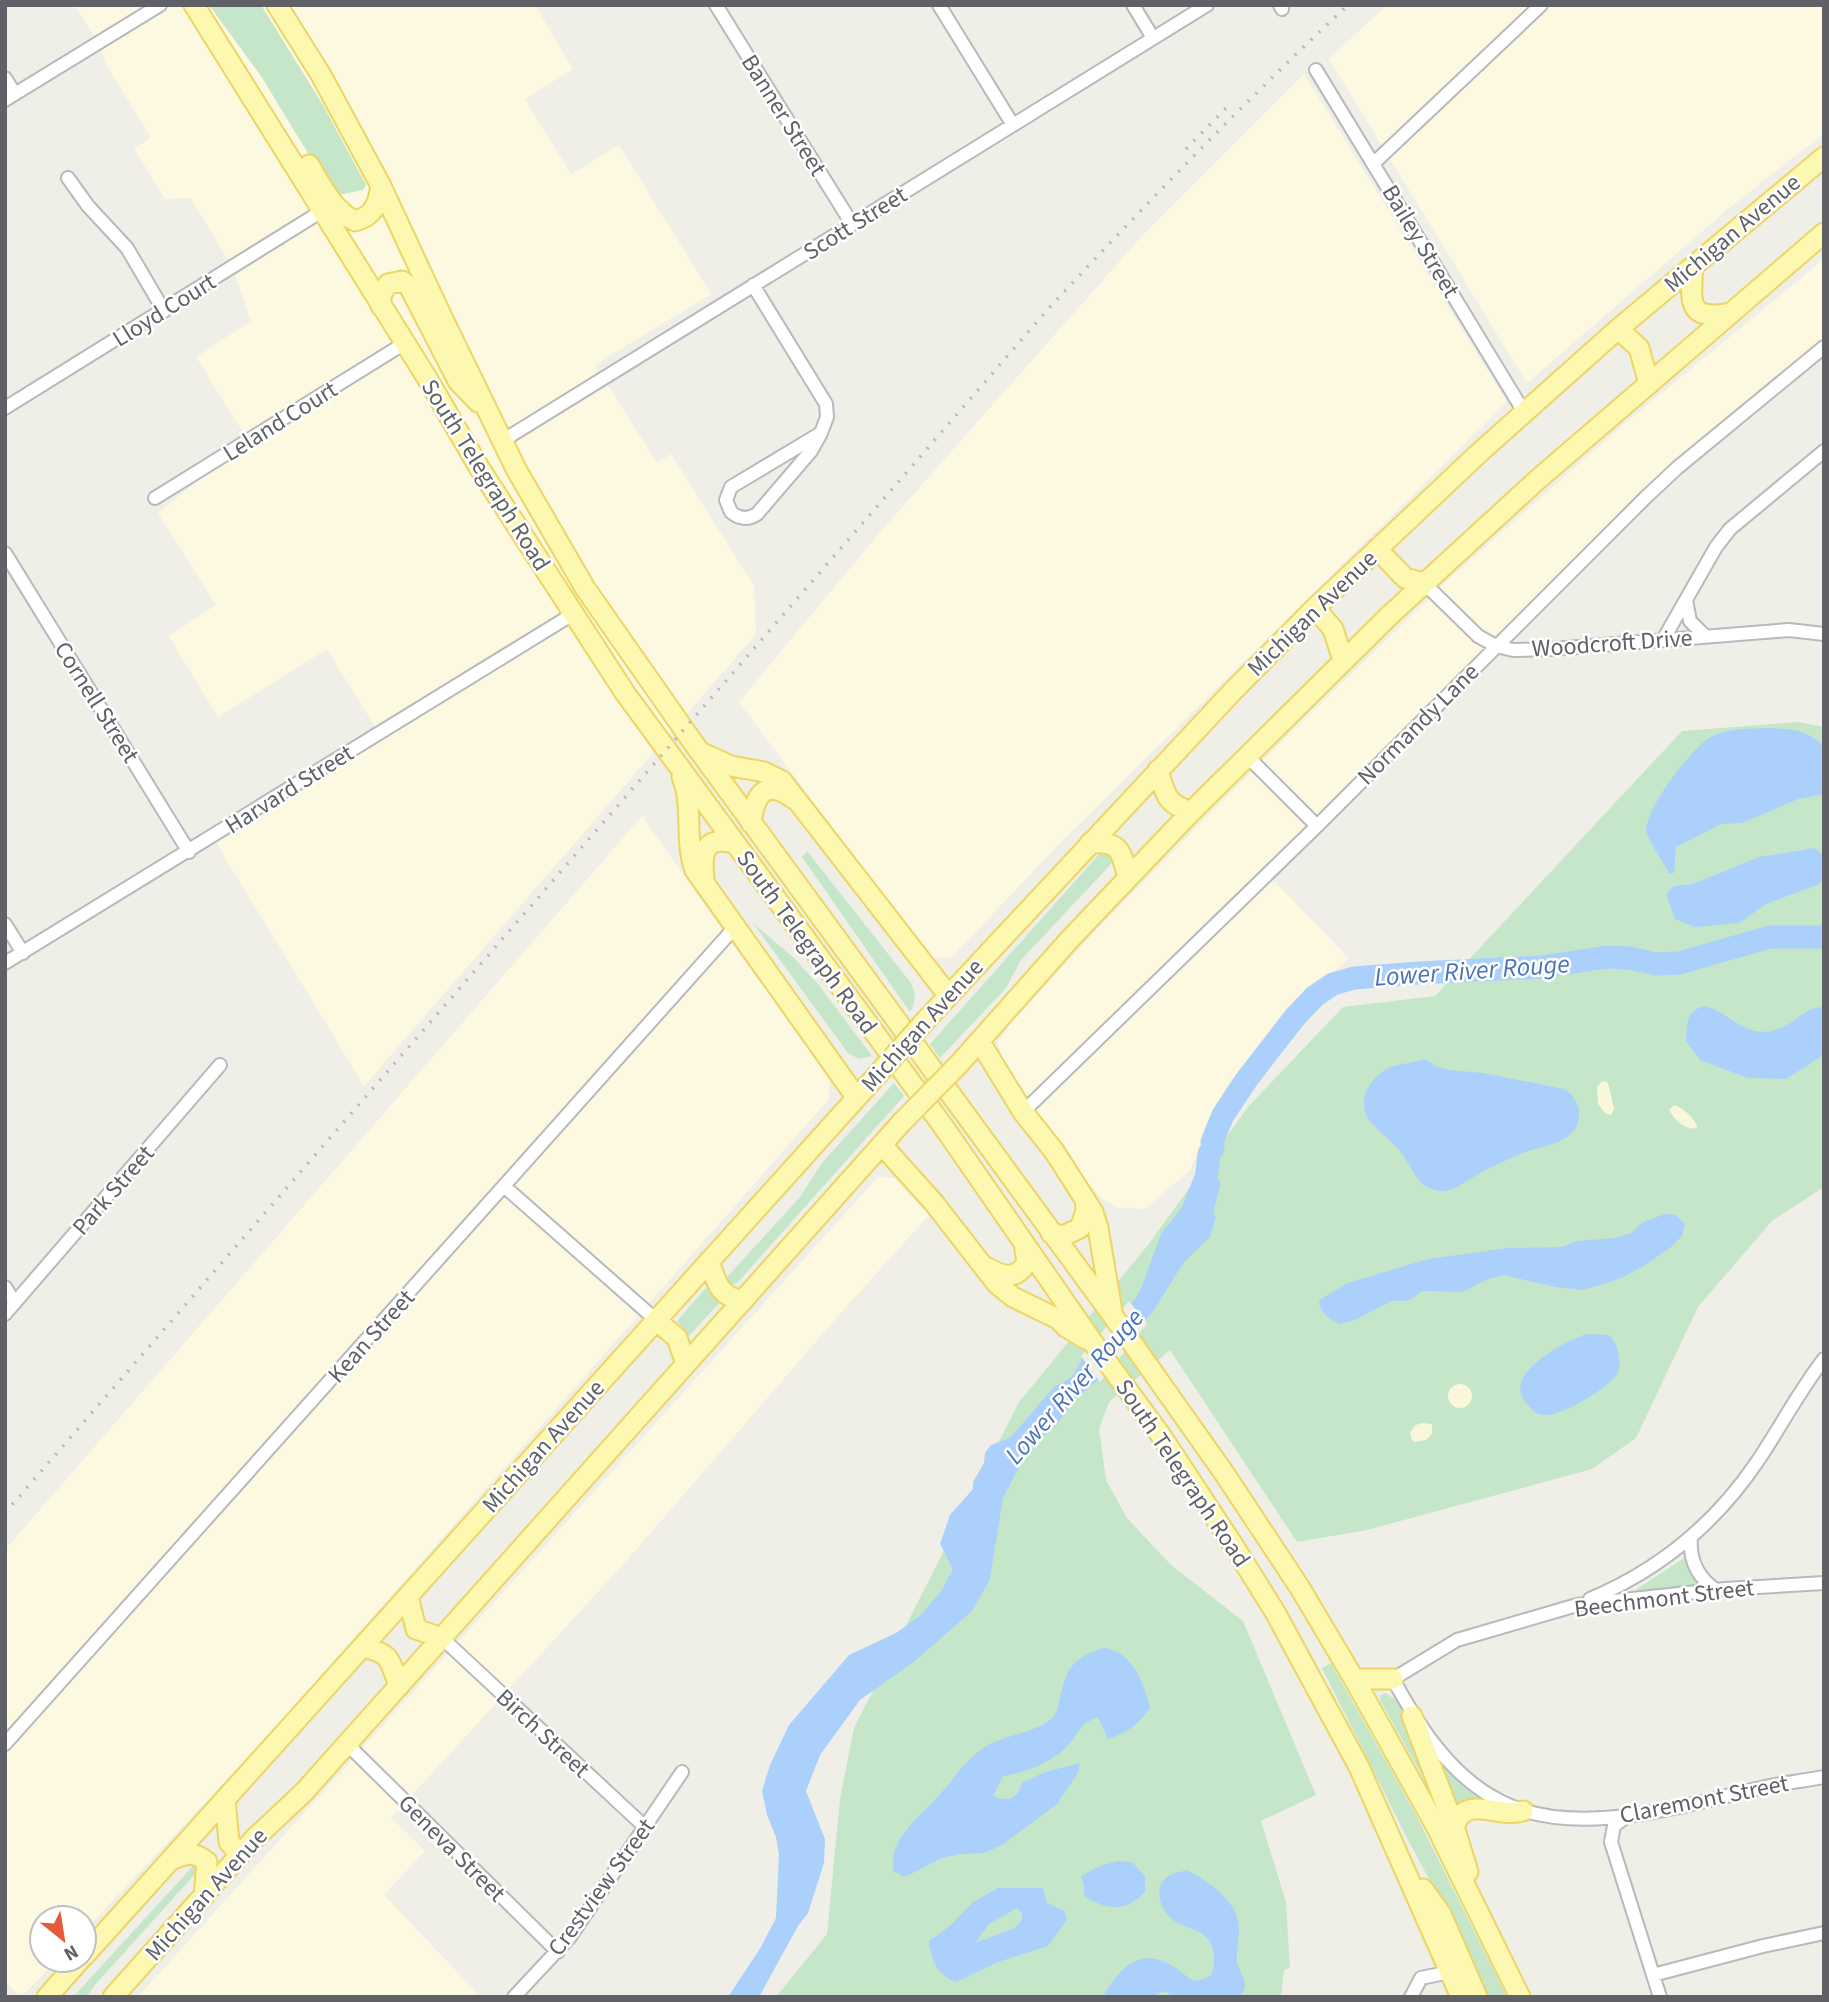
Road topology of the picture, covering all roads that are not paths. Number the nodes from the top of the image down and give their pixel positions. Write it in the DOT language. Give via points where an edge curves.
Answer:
graph roads {
  1 [pos="160,5"];
  2 [pos="194,5"];
  3 [pos="277,5"];
  4 [pos="716,5"];
  5 [pos="939,5"];
  6 [pos="1133,5"];
  7 [pos="1207,5"];
  8 [pos="1541,5"];
  9 [pos="1153,38"];
  10 [pos="1316,70"];
  11 [pos="5,78"];
  12 [pos="248,93"];
  13 [pos="10,97"];
  14 [pos="1013,125"];
  15 [pos="1824,157"];
  16 [pos="1374,163"];
  17 [pos="68,178"];
  18 [pos="382,186"];
  19 [pos="322,211"];
  20 [pos="852,224"];
  21 [pos="1824,233"];
  22 [pos="1693,266"];
  23 [pos="753,285"];
  24 [pos="381,306"];
  25 [pos="164,310"];
  26 [pos="1731,313"];
  27 [pos="1618,329"];
  28 [pos="405,343"];
  29 [pos="1824,347"];
  30 [pos="1649,384"];
  31 [pos="5,408"];
  32 [pos="489,412"];
  33 [pos="1524,412"];
  34 [pos="821,433"];
  35 [pos="502,441"];
  36 [pos="468,449"];
  37 [pos="1822,455"];
  38 [pos="155,498"];
  39 [pos="1377,549"];
  40 [pos="5,553"];
  41 [pos="1424,583"];
  42 [pos="1686,600"];
  43 [pos="1315,608"];
  44 [pos="573,614"];
  45 [pos="1824,634"];
  46 [pos="1705,636"];
  47 [pos="1663,640"];
  48 [pos="1496,646"];
  49 [pos="1343,660"];
  50 [pos="701,753"];
  51 [pos="1246,755"];
  52 [pos="677,766"];
  53 [pos="1158,770"];
  54 [pos="796,800"];
  55 [pos="1191,812"];
  56 [pos="751,823"];
  57 [pos="1317,826"];
  58 [pos="734,843"];
  59 [pos="1090,843"];
  60 [pos="189,852"];
  61 [pos="1128,878"];
  62 [pos="705,885"];
  63 [pos="5,924"];
  64 [pos="736,926"];
  65 [pos="23,953"];
  66 [pos="5,964"];
  67 [pos="948,995"];
  68 [pos="981,1042"];
  69 [pos="220,1065"];
  70 [pos="856,1097"];
  71 [pos="1023,1112"];
  72 [pos="882,1145"];
  73 [pos="505,1187"];
  74 [pos="1084,1198"];
  75 [pos="1051,1233"];
  76 [pos="1024,1243"];
  77 [pos="709,1261"];
  78 [pos="984,1265"];
  79 [pos="5,1287"];
  80 [pos="743,1301"];
  81 [pos="15,1303"];
  82 [pos="5,1314"];
  83 [pos="1113,1315"];
  84 [pos="656,1320"];
  85 [pos="1094,1344"];
  86 [pos="1824,1359"];
  87 [pos="686,1364"];
  88 [pos="1691,1537"];
  89 [pos="1824,1583"];
  90 [pos="1716,1590"];
  91 [pos="408,1596"];
  92 [pos="1577,1605"];
  93 [pos="442,1638"];
  94 [pos="362,1647"];
  95 [pos="1354,1679"];
  96 [pos="1393,1679"];
  97 [pos="399,1686"];
  98 [pos="1412,1716"];
  99 [pos="5,1744"];
  100 [pos="347,1744"];
  101 [pos="682,1772"];
  102 [pos="1824,1777"];
  103 [pos="225,1799"];
  104 [pos="1523,1811"];
  105 [pos="1632,1814"];
  106 [pos="1454,1826"];
  107 [pos="645,1827"];
  108 [pos="240,1855"];
  109 [pos="170,1860"];
  110 [pos="1401,1861"];
  111 [pos="204,1896"];
  112 [pos="1471,1897"];
  113 [pos="1824,1933"];
  114 [pos="98,1940"];
  115 [pos="558,1952"];
  116 [pos="1450,1972"];
  117 [pos="68,1974"];
  118 [pos="1653,1975"];
  119 [pos="47,1997"];
  120 [pos="113,1997"];
  121 [pos="514,1997"];
  122 [pos="1411,1997"];
  123 [pos="1461,1997"];
  124 [pos="1477,1997"];
  125 [pos="1520,1997"];
  126 [pos="1660,1997"];
  1 -- 13 [label="street"];
  2 -- 12 [label="main road, South Telegraph Road"];
  3 -- 18 [label="main road, South Telegraph Road"];
  4 -- 20 [label="street, Banner Street"];
  5 -- 14 [label="street"];
  6 -- 9 [label="street"];
  7 -- 9 [label="street, Scott Street"];
  8 -- 16 [label="street"];
  9 -- 14 [label="street, Scott Street"];
  10 -- 16 [label="street, Bailey Street"];
  11 -- 13 [label="street"];
  12 -- 18 [label="main road" via="278,115 345,216 355,221 365,218 378,204"];
  12 -- 19 [label="main road, South Telegraph Road"];
  14 -- 20 [label="street, Scott Street"];
  15 -- 22 [label="main road, Michigan Avenue"];
  16 -- 33 [label="street, Bailey Street"];
  17 -- 25 [label="street" via="127,248"];
  18 -- 32 [label="main road, South Telegraph Road"];
  19 -- 24 [label="main road, South Telegraph Road"];
  19 -- 25 [label="street, Lloyd Court"];
  20 -- 23 [label="street, Scott Street"];
  21 -- 26 [label="main road, Michigan Avenue"];
  22 -- 26 [label="main road" via="1690,300 1695,308 1705,315"];
  22 -- 27 [label="main road, Michigan Avenue"];
  23 -- 34 [label="street" via="826,404"];
  23 -- 35 [label="street, Scott Street"];
  24 -- 28 [label="main road, South Telegraph Road"];
  24 -- 32 [label="main road" via="385,287 406,282 457,381"];
  25 -- 31 [label="street, Lloyd Court"];
  26 -- 30 [label="main road, Michigan Avenue"];
  27 -- 30 [label="main road" via="1639,348"];
  27 -- 33 [label="main road, Michigan Avenue"];
  28 -- 36 [label="main road, South Telegraph Road"];
  28 -- 38 [label="street, Leland Court"];
  29 -- 48 [label="street, Normandy Lane" via="1677,468"];
  30 -- 41 [label="main road, Michigan Avenue"];
  32 -- 35 [label="main road, South Telegraph Road"];
  33 -- 39 [label="main road, Michigan Avenue"];
  34 -- 34 [label="street" via="730,487 726,500 731,512 748,519 757,514"];
  35 -- 36 [label="main road" via="484,450"];
  35 -- 50 [label="main road, South Telegraph Road" via="585,588"];
  36 -- 44 [label="main road, South Telegraph Road"];
  37 -- 42 [label="street" via="1730,529"];
  39 -- 41 [label="main road" via="1405,578"];
  39 -- 43 [label="main road, Michigan Avenue"];
  40 -- 60 [label="street, Cornell Street"];
  41 -- 48 [label="street, Woodcroft Drive" via="1478,636"];
  41 -- 49 [label="main road, Michigan Avenue"];
  42 -- 46 [label="street" via="1690,621"];
  42 -- 47 [label="street"];
  43 -- 49 [label="main road" via="1333,629"];
  43 -- 53 [label="main road, Michigan Avenue"];
  44 -- 52 [label="main road, South Telegraph Road"];
  44 -- 60 [label="street, Harvard Street"];
  45 -- 46 [label="street, Woodcroft Drive" via="1789,630"];
  46 -- 47 [label="street, Woodcroft Drive"];
  47 -- 48 [label="street, Woodcroft Drive" via="1553,649"];
  48 -- 57 [label="street, Normandy Lane"];
  49 -- 51 [label="main road, Michigan Avenue"];
  50 -- 54 [label="main road" via="774,776"];
  50 -- 56 [label="main road, South Telegraph Road"];
  51 -- 55 [label="main road, Michigan Avenue"];
  51 -- 57 [label="street"];
  52 -- 58 [label="main road, South Telegraph Road"];
  52 -- 62 [label="main road" via="687,796 691,859"];
  53 -- 55 [label="main road" via="1168,800"];
  53 -- 59 [label="main road, Michigan Avenue"];
  54 -- 56 [label="main road" via="784,792 759,794"];
  54 -- 67 [label="main road"];
  55 -- 61 [label="main road, Michigan Avenue"];
  56 -- 75 [label="main road, South Telegraph Road"];
  57 -- 71 [label="street, Normandy Lane"];
  58 -- 62 [label="main road" via="723,840 705,848"];
  58 -- 76 [label="main road, South Telegraph Road"];
  59 -- 61 [label="main road" via="1116,846"];
  59 -- 67 [label="main road, Michigan Avenue"];
  60 -- 65 [label="street, Harvard Street"];
  61 -- 68 [label="main road, Michigan Avenue"];
  62 -- 64 [label="main road"];
  63 -- 65 [label="street"];
  64 -- 70 [label="main road"];
  64 -- 73 [label="street, Kean Street"];
  65 -- 66 [label="street, Harvard Street"];
  67 -- 70 [label="main road, Michigan Avenue, bridge"];
  68 -- 71 [label="main road"];
  68 -- 72 [label="main road, Michigan Avenue, bridge"];
  69 -- 81 [label="street, Park Street"];
  70 -- 77 [label="main road, Michigan Avenue"];
  71 -- 74 [label="main road"];
  72 -- 78 [label="main road"];
  72 -- 80 [label="main road, Michigan Avenue"];
  73 -- 84 [label="street"];
  73 -- 99 [label="street, Kean Street"];
  74 -- 75 [label="main road" via="1086,1211 1080,1228 1063,1236"];
  74 -- 83 [label="main road" via="1098,1228"];
  75 -- 83 [label="main road, South Telegraph Road"];
  76 -- 78 [label="main road" via="1027,1262 1019,1273 1004,1276"];
  76 -- 85 [label="main road, South Telegraph Road"];
  77 -- 80 [label="main road" via="723,1294"];
  77 -- 84 [label="main road, Michigan Avenue"];
  78 -- 85 [label="main road" via="1013,1297 1058,1319"];
  79 -- 81 [label="street"];
  80 -- 87 [label="main road, Michigan Avenue"];
  81 -- 82 [label="street, Park Street"];
  83 -- 95 [label="main road, South Telegraph Road" via="1224,1473"];
  84 -- 87 [label="main road" via="677,1338"];
  84 -- 91 [label="main road, Michigan Avenue"];
  85 -- 110 [label="main road, South Telegraph Road" via="1182,1467 1275,1612 1354,1756"];
  86 -- 88 [label="street" via="1745,1480"];
  87 -- 93 [label="main road, Michigan Avenue"];
  88 -- 90 [label="street" via="1694,1567"];
  88 -- 92 [label="street" via="1639,1576"];
  89 -- 90 [label="street, Beechmont Street"];
  90 -- 92 [label="street, Beechmont Street"];
  91 -- 93 [label="main road" via="416,1629"];
  91 -- 94 [label="main road, Michigan Avenue"];
  92 -- 96 [label="street, Beechmont Street" via="1457,1640"];
  93 -- 97 [label="main road, Michigan Avenue"];
  93 -- 107 [label="street, Birch Street"];
  94 -- 97 [label="main road" via="387,1656"];
  94 -- 103 [label="main road, Michigan Avenue"];
  95 -- 96 [label="main road"];
  95 -- 112 [label="main road, South Telegraph Road"];
  96 -- 98 [label="street, Claremont Street"];
  97 -- 100 [label="main road, Michigan Avenue"];
  98 -- 104 [label="street, Claremont Street" via="1463,1775 1499,1801"];
  98 -- 106 [label="main road"];
  100 -- 108 [label="main road, Michigan Avenue"];
  100 -- 115 [label="street, Geneva Street"];
  101 -- 107 [label="street, Crestview Street"];
  102 -- 105 [label="street, Claremont Street" via="1689,1807"];
  103 -- 108 [label="main road" via="229,1842"];
  103 -- 109 [label="main road, Michigan Avenue"];
  104 -- 105 [label="street, Claremont Street" via="1588,1819"];
  104 -- 106 [label="main road" via="1474,1808 1462,1813"];
  105 -- 118 [label="street" via="1614,1826 1611,1842"];
  106 -- 112 [label="main road" via="1467,1863"];
  107 -- 115 [label="street, Crestview Street"];
  108 -- 111 [label="main road, Michigan Avenue"];
  109 -- 111 [label="main road" via="186,1854 207,1862"];
  109 -- 114 [label="main road, Michigan Avenue"];
  110 -- 116 [label="main road, South Telegraph Road"];
  110 -- 124 [label="main road" via="1441,1914"];
  111 -- 120 [label="main road, Michigan Avenue"];
  112 -- 125 [label="main road, South Telegraph Road"];
  113 -- 118 [label="street"];
  115 -- 121 [label="street, Crestview Street"];
  116 -- 122 [label="street" via="1421,1978"];
  116 -- 123 [label="main road, South Telegraph Road"];
  117 -- 119 [label="main road, Michigan Avenue"];
  118 -- 126 [label="street"];
}
